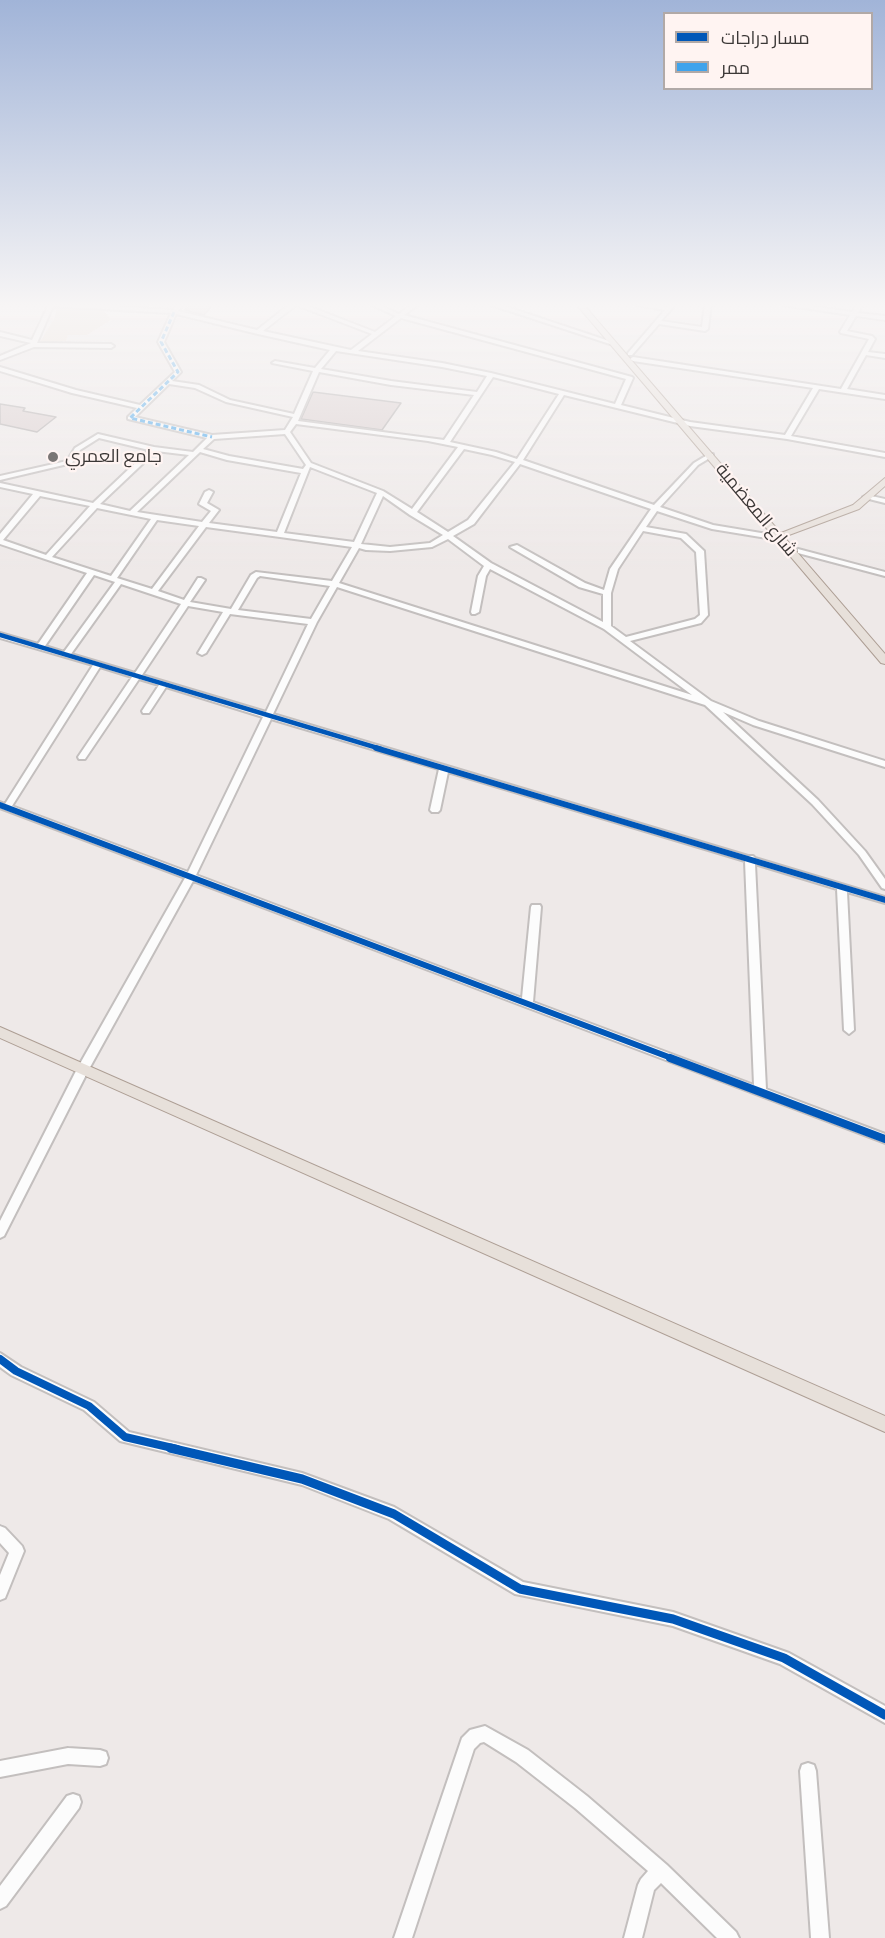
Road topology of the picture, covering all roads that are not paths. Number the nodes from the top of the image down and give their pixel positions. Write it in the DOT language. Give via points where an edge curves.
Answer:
graph roads {
  1 [pos="86,394"];
  2 [pos="155,394"];
  3 [pos="214,394"];
  4 [pos="306,394"];
  5 [pos="479,394"];
  6 [pos="561,394"];
  7 [pos="568,394"];
  8 [pos="622,394"];
  9 [pos="656,394"];
  10 [pos="664,394"];
  11 [pos="813,394"];
  12 [pos="867,394"];
  13 [pos="885,397"];
  14 [pos="616,406"];
  15 [pos="141,407"];
  16 [pos="295,419"];
  17 [pos="679,421"];
  18 [pos="690,424"];
  19 [pos="287,432"];
  20 [pos="212,437"];
  21 [pos="787,437"];
  22 [pos="446,443"];
  23 [pos="463,446"];
  24 [pos="154,450"];
  25 [pos="709,451"];
  26 [pos="196,452"];
  27 [pos="885,455"];
  28 [pos="519,461"];
  29 [pos="309,464"];
  30 [pos="304,471"];
  31 [pos="0,478"];
  32 [pos="885,481"];
  33 [pos="0,485"];
  34 [pos="39,492"];
  35 [pos="209,492"];
  36 [pos="381,492"];
  37 [pos="867,496"];
  38 [pos="885,501"];
  39 [pos="95,505"];
  40 [pos="654,509"];
  41 [pos="132,513"];
  42 [pos="413,513"];
  43 [pos="155,518"];
  44 [pos="205,524"];
  45 [pos="640,528"];
  46 [pos="280,535"];
  47 [pos="782,535"];
  48 [pos="449,536"];
  49 [pos="0,540"];
  50 [pos="357,545"];
  51 [pos="514,547"];
  52 [pos="801,551"];
  53 [pos="48,557"];
  54 [pos="488,565"];
  55 [pos="93,572"];
  56 [pos="885,574"];
  57 [pos="116,580"];
  58 [pos="201,580"];
  59 [pos="335,584"];
  60 [pos="154,592"];
  61 [pos="607,592"];
  62 [pos="186,603"];
  63 [pos="230,611"];
  64 [pos="475,612"];
  65 [pos="313,622"];
  66 [pos="607,627"];
  67 [pos="0,635"];
  68 [pos="624,640"];
  69 [pos="40,647"];
  70 [pos="885,648"];
  71 [pos="202,652"];
  72 [pos="66,655"];
  73 [pos="885,662"];
  74 [pos="97,665"];
  75 [pos="135,675"];
  76 [pos="164,684"];
  77 [pos="708,703"];
  78 [pos="146,711"];
  79 [pos="268,714"];
  80 [pos="82,757"];
  81 [pos="885,764"];
  82 [pos="444,768"];
  83 [pos="4,806"];
  84 [pos="435,810"];
  85 [pos="750,858"];
  86 [pos="191,876"];
  87 [pos="885,886"];
  88 [pos="842,887"];
  89 [pos="885,900"];
  90 [pos="536,907"];
  91 [pos="527,1004"];
  92 [pos="849,1030"];
  93 [pos="0,1032"];
  94 [pos="83,1069"];
  95 [pos="760,1092"];
  96 [pos="885,1139"];
  97 [pos="0,1233"];
  98 [pos="0,1359"];
  99 [pos="885,1424"];
  100 [pos="0,1533"];
  101 [pos="0,1593"];
  102 [pos="884,1710"];
  103 [pos="100,1758"];
  104 [pos="0,1769"];
  105 [pos="808,1771"];
  106 [pos="72,1802"];
  107 [pos="661,1870"];
  108 [pos="0,1900"];
  109 [pos="403,1938"];
  110 [pos="633,1938"];
  111 [pos="730,1938"];
  112 [pos="820,1938"];
  1 -- 15 [label="street"];
  2 -- 15 [label="street"];
  3 -- 16 [label="street"];
  4 -- 16 [label="street"];
  5 -- 22 [label="street"];
  6 -- 28 [label="street"];
  7 -- 14 [label="street"];
  8 -- 14 [label="street"];
  9 -- 17 [label="main road, شارع المعضمية"];
  10 -- 18 [label="main road, شارع المعضمية"];
  11 -- 21 [label="street"];
  12 -- 13 [label="street"];
  14 -- 17 [label="street"];
  15 -- 20 [label="street" via="130,418"];
  16 -- 19 [label="street"];
  16 -- 22 [label="street"];
  17 -- 18 [label="street"];
  17 -- 25 [label="main road, شارع المعضمية"];
  18 -- 21 [label="street"];
  18 -- 25 [label="main road, شارع المعضمية"];
  19 -- 20 [label="street"];
  19 -- 29 [label="street"];
  20 -- 26 [label="street"];
  21 -- 27 [label="street"];
  22 -- 23 [label="street"];
  23 -- 28 [label="street"];
  23 -- 42 [label="street"];
  24 -- 26 [label="street"];
  24 -- 31 [label="street" via="98,436 77,449 70,462"];
  24 -- 39 [label="street"];
  25 -- 40 [label="street"];
  25 -- 47 [label="main road, شارع المعضمية"];
  26 -- 30 [label="street"];
  26 -- 41 [label="street"];
  28 -- 40 [label="street"];
  28 -- 48 [label="street" via="471,522"];
  29 -- 30 [label="street"];
  29 -- 36 [label="street"];
  30 -- 46 [label="street"];
  32 -- 37 [label="main road"];
  33 -- 34 [label="street"];
  34 -- 39 [label="street"];
  34 -- 49 [label="street"];
  35 -- 44 [label="street" via="203,504 215,510"];
  36 -- 42 [label="street"];
  36 -- 50 [label="street"];
  37 -- 38 [label="street"];
  37 -- 47 [label="main road" via="856,507"];
  39 -- 41 [label="street"];
  39 -- 53 [label="street"];
  40 -- 45 [label="street"];
  40 -- 47 [label="street" via="712,527"];
  41 -- 43 [label="street"];
  42 -- 48 [label="street"];
  43 -- 44 [label="street"];
  43 -- 57 [label="street"];
  44 -- 46 [label="street"];
  44 -- 60 [label="street"];
  45 -- 61 [label="street" via="614,569"];
  45 -- 68 [label="street" via="683,536 700,551 704,615 698,621"];
  46 -- 50 [label="street"];
  47 -- 52 [label="main road, شارع المعضمية"];
  47 -- 73 [label="main road, شارع المعضمية"];
  48 -- 50 [label="street" via="432,545 390,549"];
  48 -- 54 [label="street"];
  49 -- 53 [label="street"];
  50 -- 59 [label="street"];
  51 -- 61 [label="street" via="582,585"];
  52 -- 56 [label="street"];
  52 -- 70 [label="main road, شارع المعضمية"];
  53 -- 55 [label="street"];
  54 -- 64 [label="street"];
  54 -- 66 [label="street"];
  55 -- 57 [label="street"];
  55 -- 69 [label="street"];
  57 -- 60 [label="street"];
  57 -- 72 [label="street"];
  58 -- 62 [label="street"];
  59 -- 63 [label="street" via="259,574"];
  59 -- 65 [label="street"];
  59 -- 77 [label="street"];
  60 -- 62 [label="street"];
  61 -- 66 [label="street"];
  62 -- 63 [label="street"];
  62 -- 75 [label="street"];
  63 -- 65 [label="street"];
  63 -- 71 [label="street"];
  65 -- 79 [label="street"];
  66 -- 68 [label="street"];
  67 -- 69 [label="street"];
  68 -- 77 [label="street"];
  69 -- 72 [label="street"];
  72 -- 74 [label="street"];
  74 -- 75 [label="street"];
  74 -- 83 [label="street"];
  75 -- 76 [label="street"];
  75 -- 80 [label="street"];
  76 -- 78 [label="street"];
  76 -- 79 [label="street"];
  77 -- 81 [label="street" via="756,723"];
  77 -- 87 [label="street" via="816,802 862,853"];
  79 -- 82 [label="street"];
  79 -- 86 [label="street"];
  82 -- 84 [label="street"];
  82 -- 85 [label="street"];
  83 -- 86 [label="street"];
  85 -- 88 [label="street"];
  85 -- 95 [label="street"];
  86 -- 91 [label="street"];
  86 -- 94 [label="street"];
  88 -- 89 [label="street"];
  88 -- 92 [label="street"];
  90 -- 91 [label="street"];
  91 -- 95 [label="street"];
  93 -- 94 [label="main road"];
  94 -- 97 [label="street"];
  94 -- 99 [label="main road"];
  95 -- 96 [label="street"];
  98 -- 102 [label="street" via="16,1371 90,1406 125,1437 302,1479 393,1514 520,1589 673,1620 784,1658"];
  100 -- 101 [label="street" via="17,1551"];
  103 -- 104 [label="street" via="68,1756"];
  105 -- 112 [label="street"];
  106 -- 108 [label="street"];
  107 -- 109 [label="street" via="522,1756 485,1734 476,1736 468,1744"];
  107 -- 110 [label="street" via="647,1885"];
  107 -- 111 [label="street"];
}
